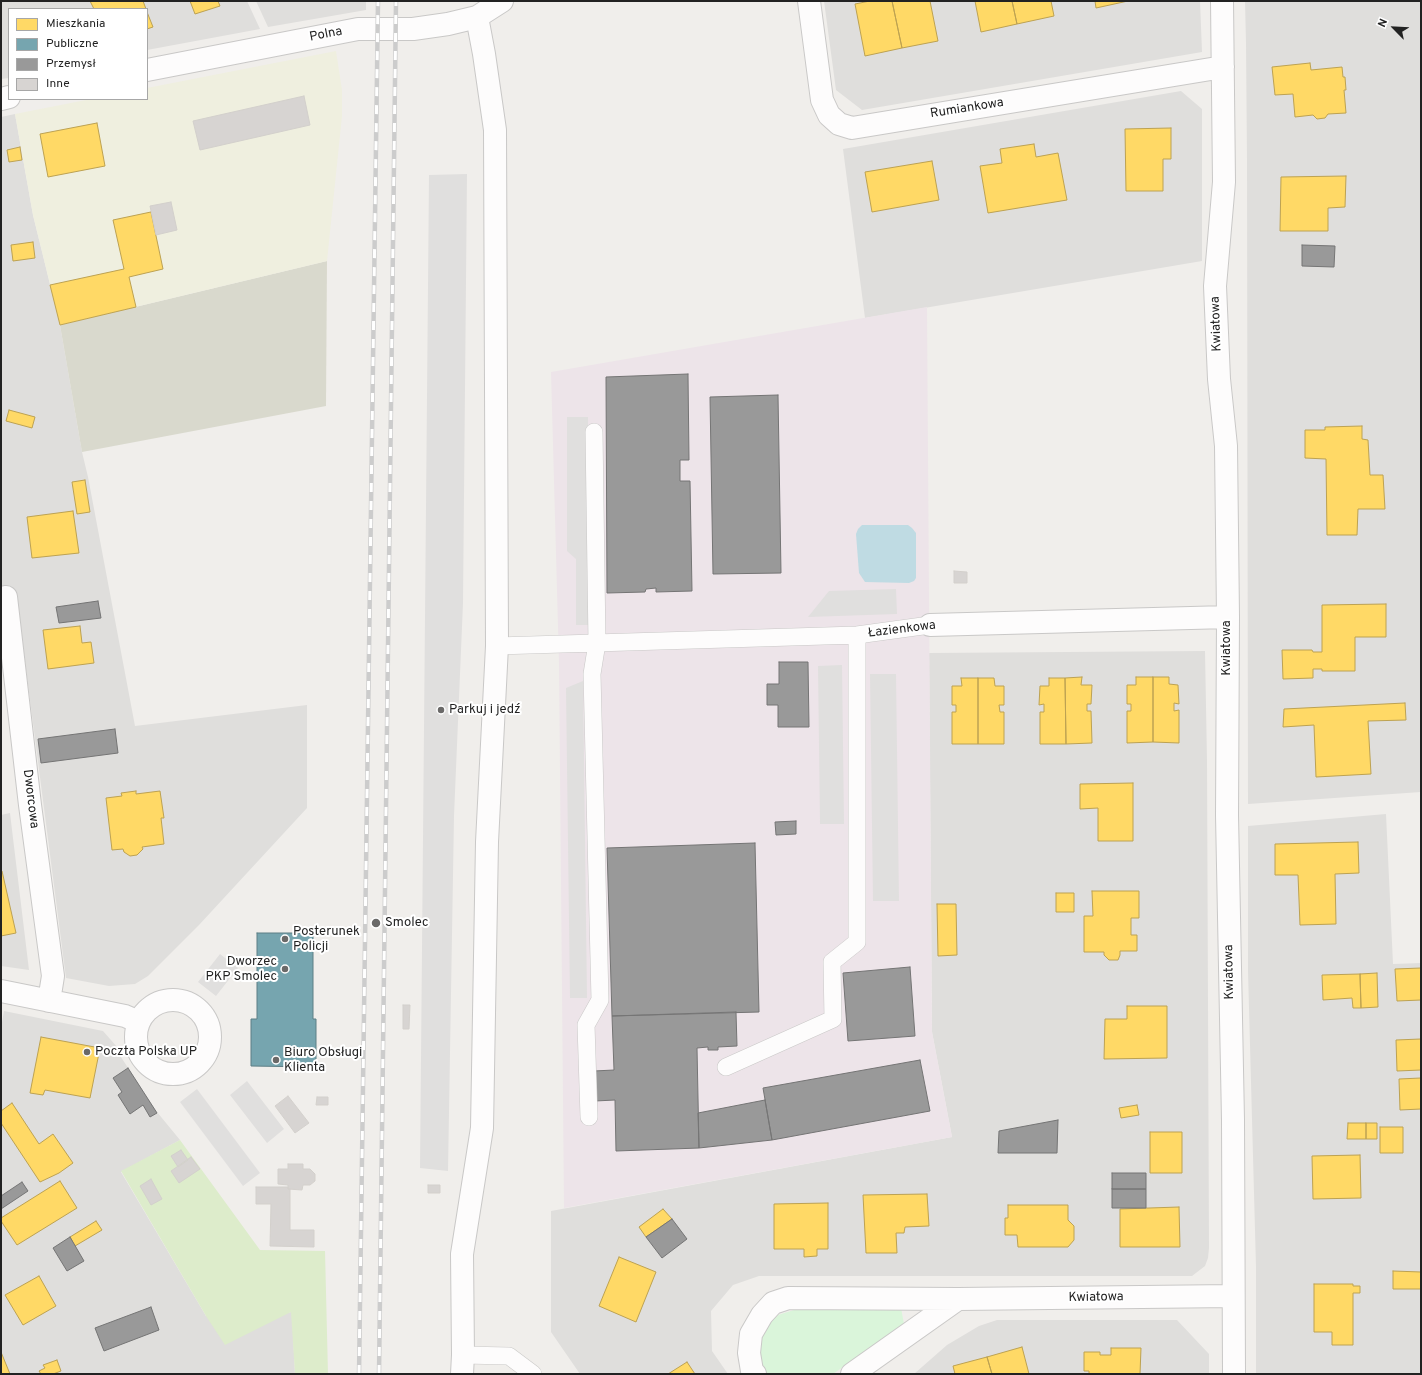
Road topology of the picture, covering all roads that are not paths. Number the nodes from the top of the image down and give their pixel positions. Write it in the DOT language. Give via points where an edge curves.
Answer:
graph roads {
  1 [pos="502,1"];
  2 [pos="809,1"];
  3 [pos="1222,1"];
  4 [pos="477,17"];
  5 [pos="1223,67"];
  6 [pos="148,70"];
  7 [pos="594,432"];
  8 [pos="6,597"];
  9 [pos="1228,617"];
  10 [pos="930,625"];
  11 [pos="857,635"];
  12 [pos="597,643"];
  13 [pos="497,646"];
  14 [pos="1,991"];
  15 [pos="49,1001"];
  16 [pos="139,1022"];
  17 [pos="726,1067"];
  18 [pos="588,1117"];
  19 [pos="1233,1296"];
  20 [pos="958,1299"];
  21 [pos="462,1364"];
  22 [pos="533,1374"];
  23 [pos="755,1374"];
  24 [pos="852,1374"];
  25 [pos="1234,1374"];
  1 -- 4 [label="street, Polna"];
  2 -- 5 [label="street, Rumiankowa" via="822,100 829,115 840,124 852,128"];
  3 -- 5 [label="street, Kwiatowa"];
  4 -- 6 [label="street, Polna" via="413,29 358,29"];
  4 -- 13 [label="street" via="494,130"];
  5 -- 9 [label="street, Kwiatowa" via="1224,182 1215,286 1219,379 1226,446"];
  7 -- 12 [label="lane"];
  8 -- 15 [label="street, Dworcowa" via="53,976"];
  9 -- 10 [label="street, Łazienkowa"];
  9 -- 19 [label="street, Kwiatowa" via="1227,815"];
  10 -- 11 [label="lane, Łazienkowa"];
  11 -- 12 [label="lane, Łazienkowa"];
  11 -- 17 [label="lane" via="857,942 832,962 834,1019"];
  12 -- 13 [label="lane, Łazienkowa"];
  12 -- 18 [label="lane" via="592,674 600,1000 586,1025"];
  13 -- 21 [label="street" via="487,842 482,1128 462,1254"];
  14 -- 15 [label="street"];
  15 -- 16 [label="street" via="125,1016"];
  19 -- 20 [label="street, Kwiatowa"];
  19 -- 25 [label="street, Kwiatowa"];
  20 -- 23 [label="street, Kwiatowa" via="788,1298 773,1303 750,1334 752,1371"];
  20 -- 24 [label="street"];
  21 -- 22 [label="lane" via="509,1356"];
}
